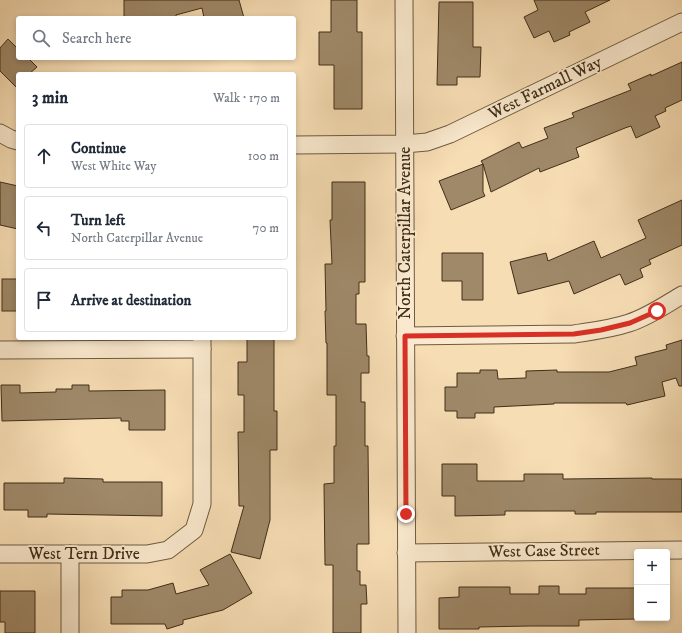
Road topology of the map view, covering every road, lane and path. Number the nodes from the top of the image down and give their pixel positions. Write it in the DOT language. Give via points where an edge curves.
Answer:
graph roads {
  1 [pos="404,0"];
  2 [pos="682,22"];
  3 [pos="0,133"];
  4 [pos="16,140"];
  5 [pos="404,144"];
  6 [pos="296,145"];
  7 [pos="682,295"];
  8 [pos="405,336"];
  9 [pos="202,344"];
  10 [pos="0,350"];
  11 [pos="682,550"];
  12 [pos="406,553"];
  13 [pos="0,554"];
  14 [pos="70,554"];
  15 [pos="70,633"];
  16 [pos="406,633"];
  1 -- 5 [label="street, North Caterpillar Avenue"];
  2 -- 5 [label="street, West Farmall Way" via="450,134 427,142"];
  3 -- 4 [label="street"];
  5 -- 6 [label="street, West Farmall Way"];
  5 -- 8 [label="street, North Caterpillar Avenue"];
  7 -- 8 [label="street" via="657,311 630,323 574,334"];
  8 -- 12 [label="street, North Caterpillar Avenue"];
  9 -- 10 [label="street"];
  9 -- 14 [label="street, West Tern Drive" via="202,504 194,530 168,550 147,554"];
  11 -- 12 [label="street, West Case Street"];
  12 -- 16 [label="street, North Caterpillar Avenue"];
  13 -- 14 [label="street, West Tern Drive"];
  14 -- 15 [label="street"];
}
